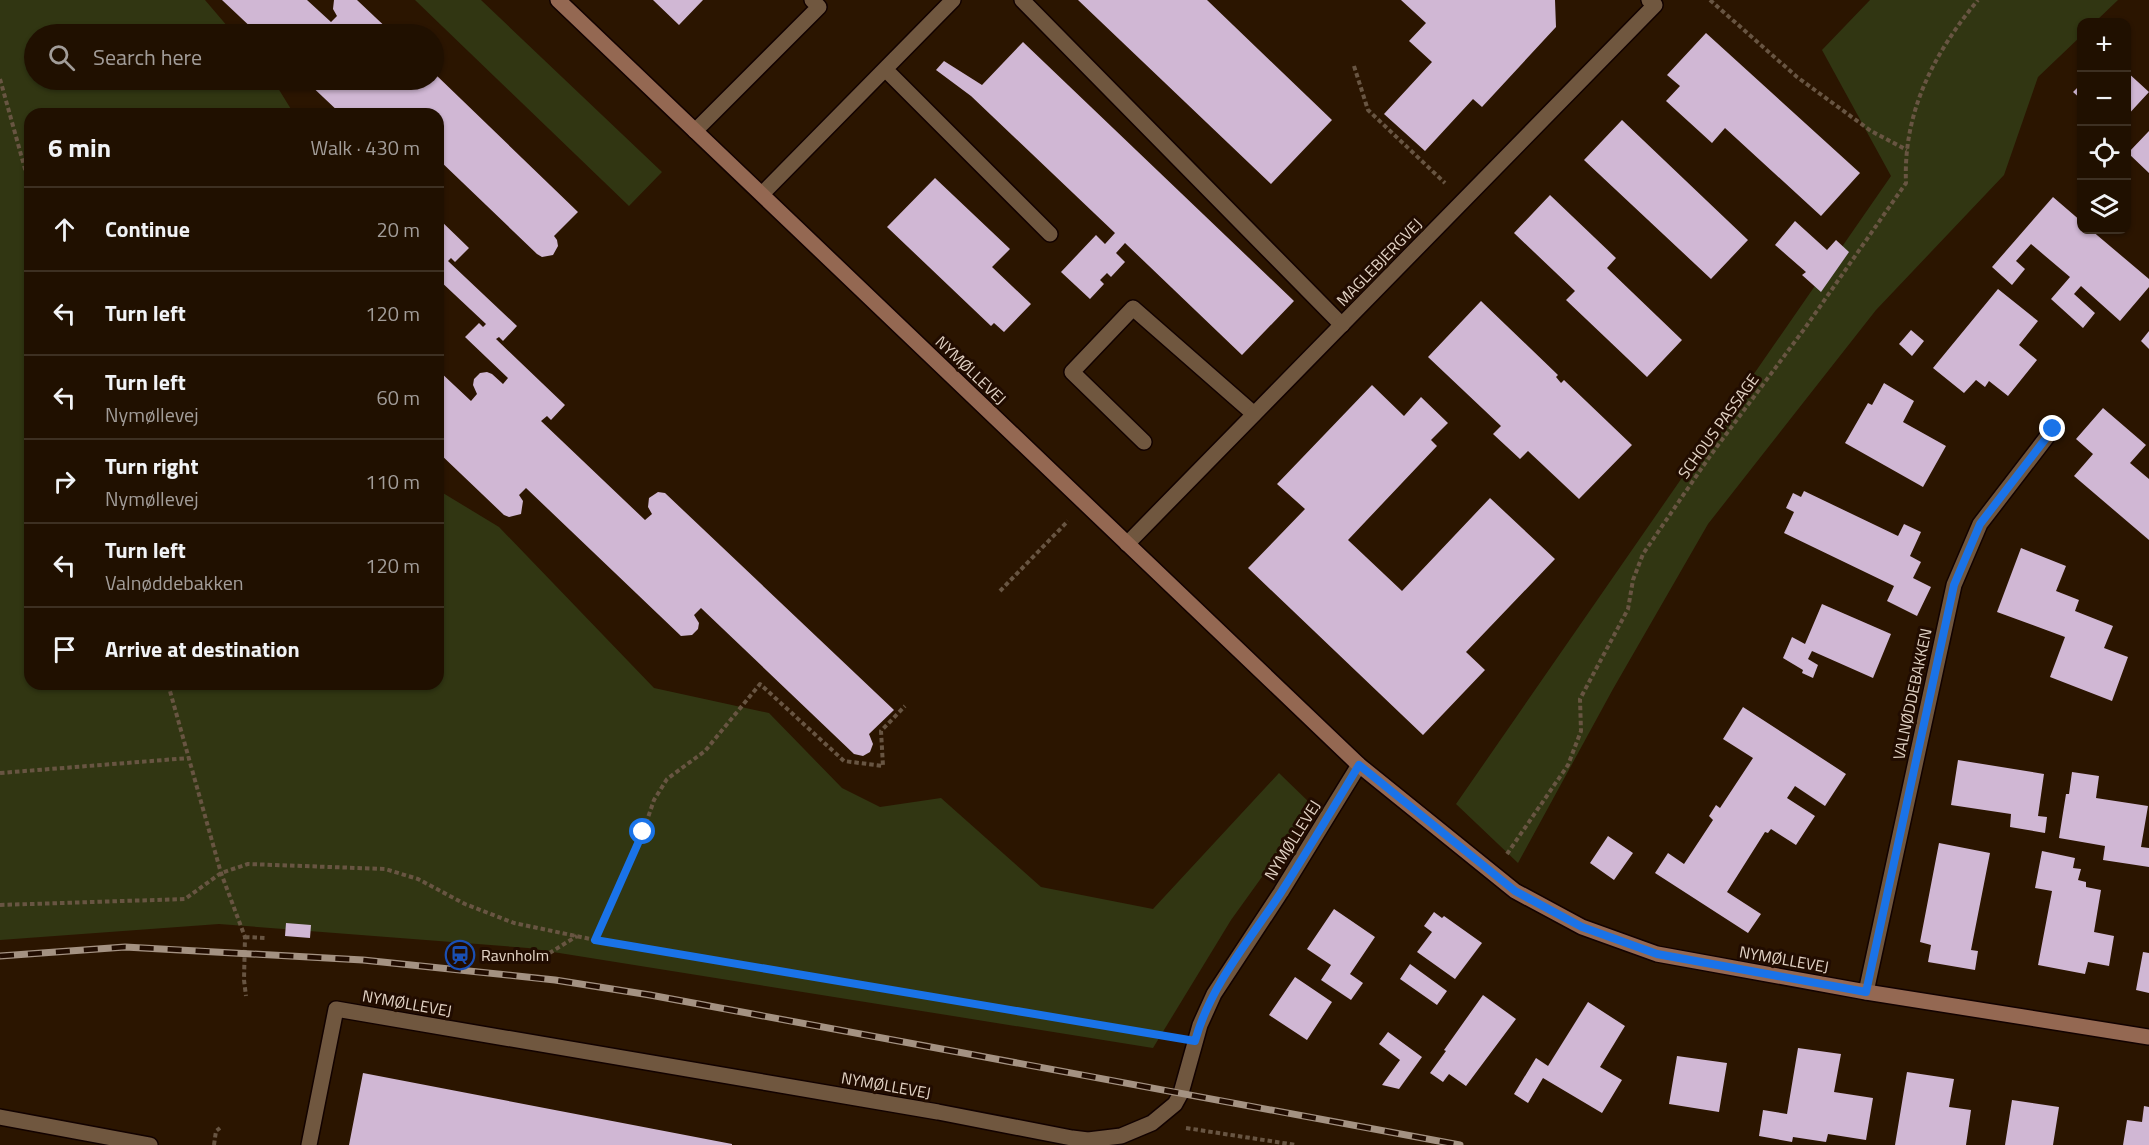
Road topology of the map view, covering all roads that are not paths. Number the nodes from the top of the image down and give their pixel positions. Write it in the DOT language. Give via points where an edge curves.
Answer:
graph roads {
  1 [pos="558,0"];
  2 [pos="812,0"];
  3 [pos="953,0"];
  4 [pos="1022,0"];
  5 [pos="1655,2"];
  6 [pos="885,69"];
  7 [pos="695,131"];
  8 [pos="762,195"];
  9 [pos="1050,234"];
  10 [pos="1342,325"];
  11 [pos="1254,414"];
  12 [pos="2053,429"];
  13 [pos="1144,442"];
  14 [pos="1127,544"];
  15 [pos="1359,765"];
  16 [pos="1866,992"];
  17 [pos="2149,1037"];
  18 [pos="0,1117"];
  19 [pos="150,1145"];
  20 [pos="309,1145"];
  1 -- 7 [label="street, NYMØLLEVEJ"];
  2 -- 7 [label="street" via="819,7"];
  3 -- 6 [label="street"];
  4 -- 10 [label="street"];
  5 -- 10 [label="street, MAGLEBJERGVEJ"];
  6 -- 8 [label="street"];
  6 -- 9 [label="street"];
  7 -- 8 [label="street, NYMØLLEVEJ"];
  8 -- 14 [label="street, NYMØLLEVEJ"];
  10 -- 11 [label="street, MAGLEBJERGVEJ"];
  11 -- 13 [label="street" via="1133,308 1072,372"];
  11 -- 14 [label="street, MAGLEBJERGVEJ"];
  12 -- 16 [label="street, VALNØDDEBAKKEN" via="1980,524 1954,585"];
  14 -- 15 [label="street, NYMØLLEVEJ"];
  15 -- 16 [label="street, NYMØLLEVEJ" via="1515,891 1582,927 1657,954"];
  15 -- 20 [label="street, NYMØLLEVEJ" via="1219,985 1200,1025 1175,1104 1152,1123 1121,1136 1088,1140 336,1009"];
  16 -- 17 [label="street, NYMØLLEVEJ"];
  18 -- 19 [label="street"];
}
